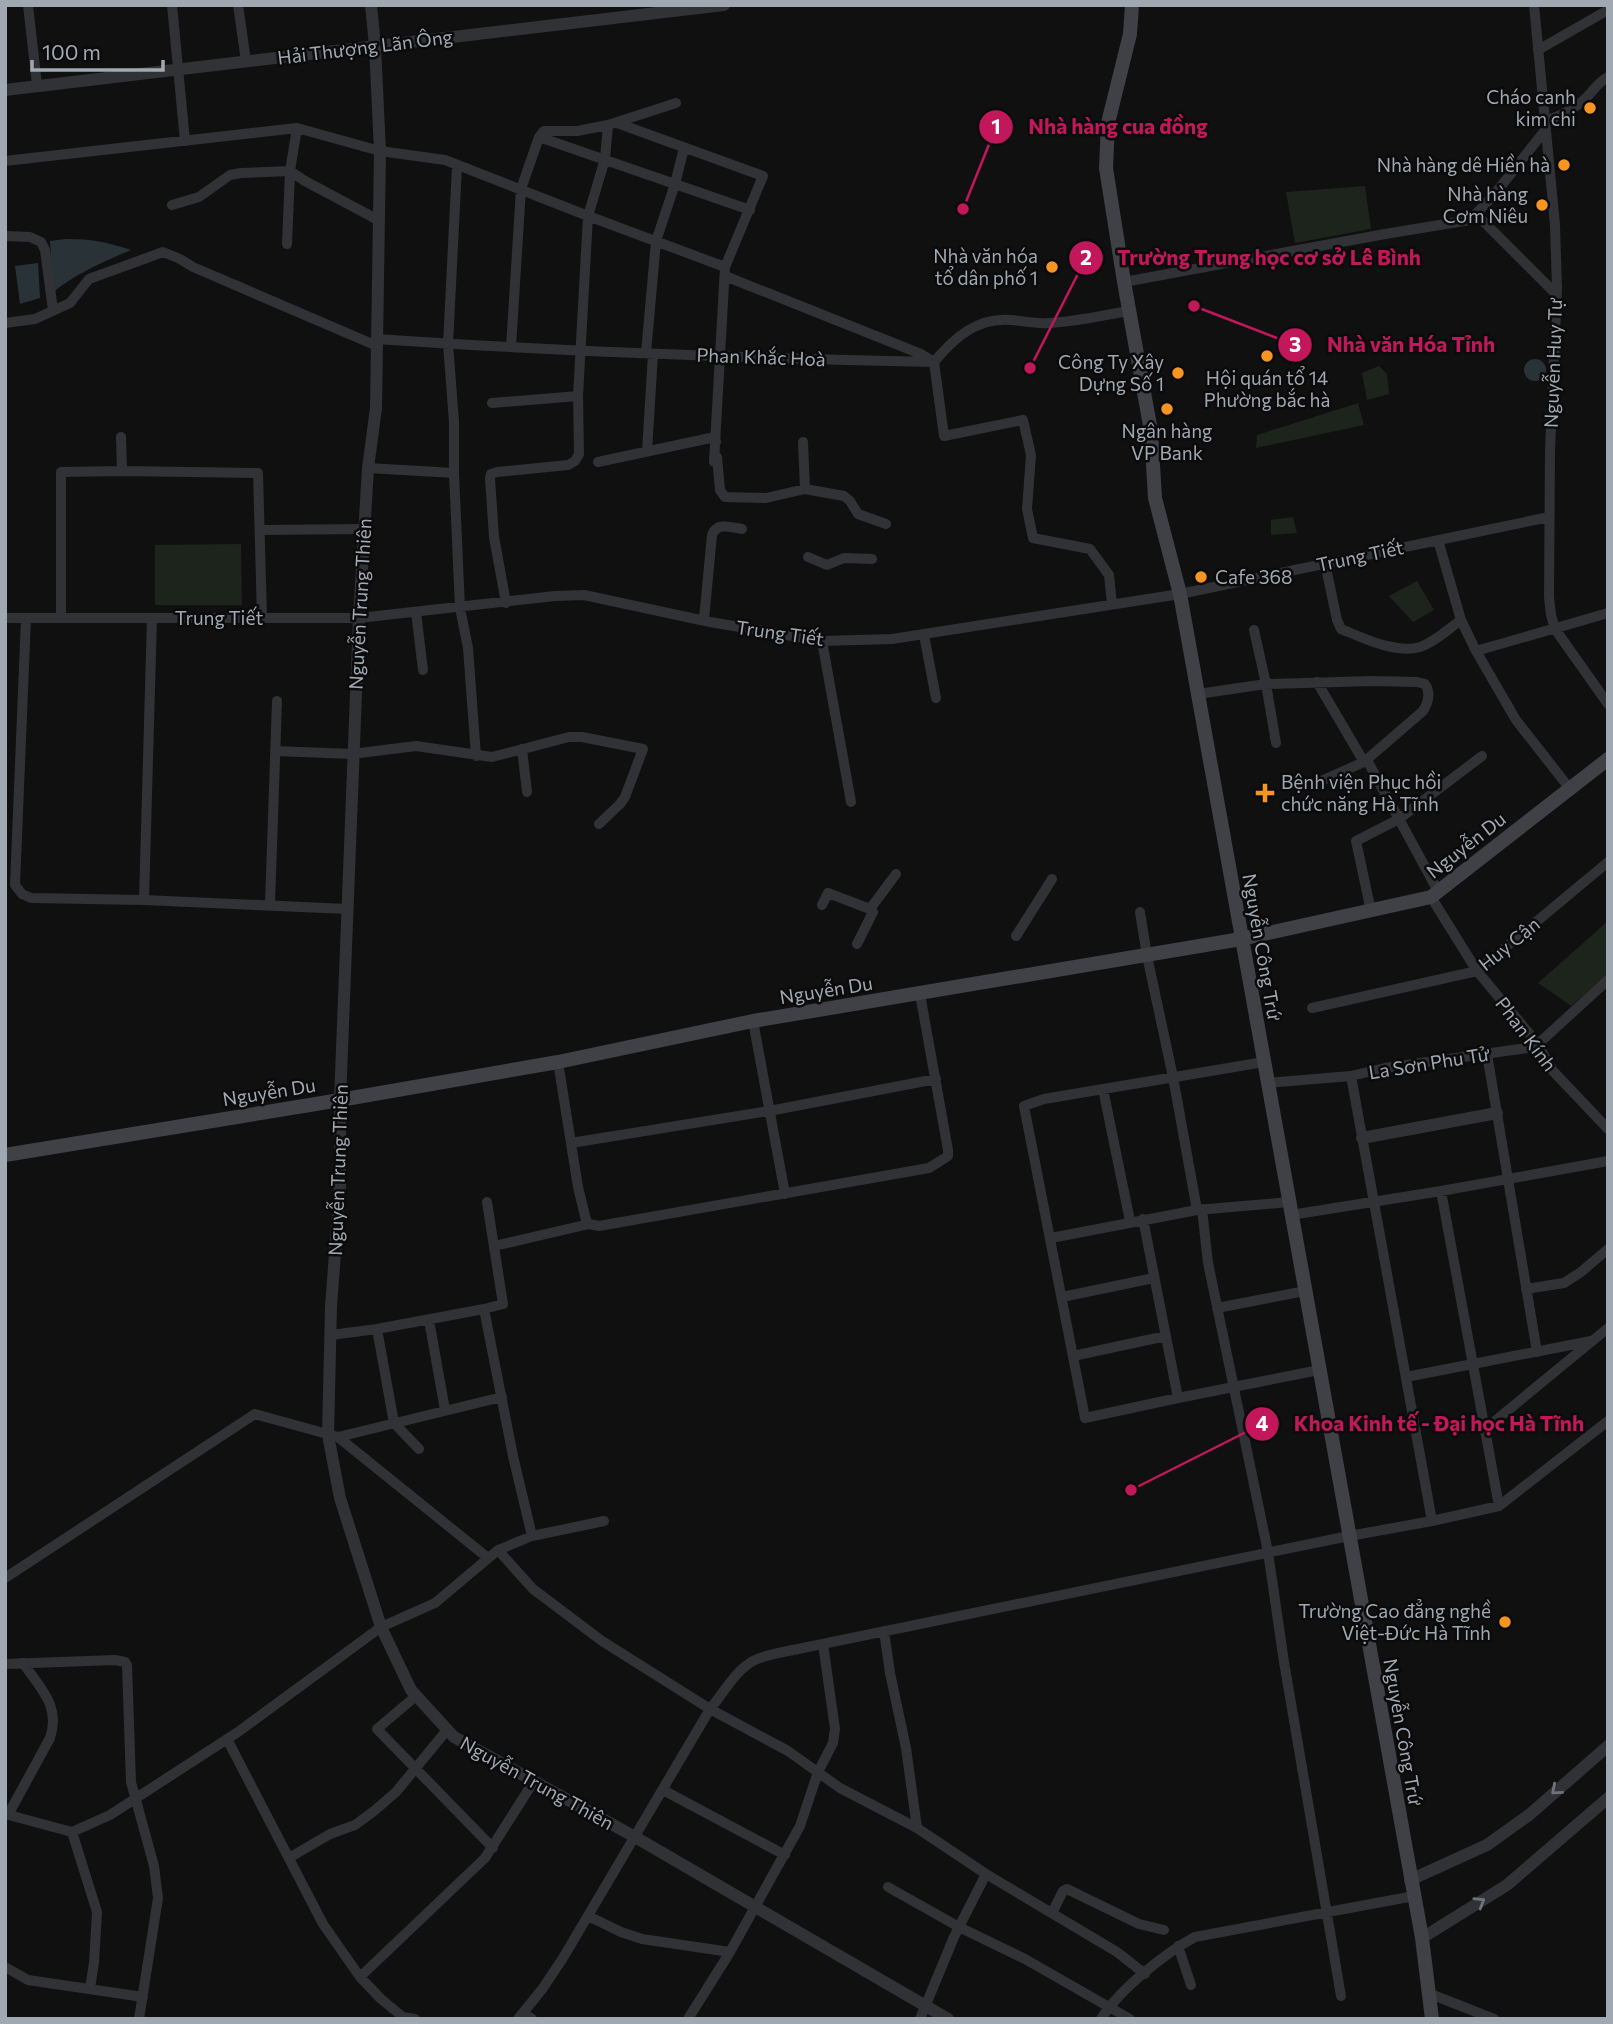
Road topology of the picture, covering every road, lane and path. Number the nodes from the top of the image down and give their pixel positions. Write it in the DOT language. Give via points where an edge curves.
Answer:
graph roads {
  1 [pos="28,5"];
  2 [pos="172,5"];
  3 [pos="238,5"];
  4 [pos="371,5"];
  5 [pos="724,5"];
  6 [pos="1132,5"];
  7 [pos="1534,5"];
  8 [pos="1608,10"];
  9 [pos="375,46"];
  10 [pos="1538,50"];
  11 [pos="246,61"];
  12 [pos="177,69"];
  13 [pos="1608,77"];
  14 [pos="37,85"];
  15 [pos="5,90"];
  16 [pos="676,103"];
  17 [pos="613,124"];
  18 [pos="1546,125"];
  19 [pos="297,128"];
  20 [pos="540,137"];
  21 [pos="185,141"];
  22 [pos="684,148"];
  23 [pos="380,151"];
  24 [pos="605,159"];
  25 [pos="5,160"];
  26 [pos="457,166"];
  27 [pos="290,171"];
  28 [pos="675,184"];
  29 [pos="521,189"];
  30 [pos="172,205"];
  31 [pos="750,210"];
  32 [pos="1476,214"];
  33 [pos="588,216"];
  34 [pos="380,221"];
  35 [pos="5,236"];
  36 [pos="656,241"];
  37 [pos="287,244"];
  38 [pos="725,272"];
  39 [pos="1124,282"];
  40 [pos="1556,293"];
  41 [pos="53,310"];
  42 [pos="1129,311"];
  43 [pos="5,323"];
  44 [pos="377,343"];
  45 [pos="448,344"];
  46 [pos="511,347"];
  47 [pos="580,350"];
  48 [pos="650,353"];
  49 [pos="720,357"];
  50 [pos="934,362"];
  51 [pos="578,396"];
  52 [pos="492,403"];
  53 [pos="121,437"];
  54 [pos="715,437"];
  55 [pos="803,442"];
  56 [pos="647,451"];
  57 [pos="598,462"];
  58 [pos="714,462"];
  59 [pos="368,468"];
  60 [pos="122,471"];
  61 [pos="454,473"];
  62 [pos="805,489"];
  63 [pos="1549,517"];
  64 [pos="886,524"];
  65 [pos="365,529"];
  66 [pos="742,529"];
  67 [pos="260,530"];
  68 [pos="1438,540"];
  69 [pos="808,557"];
  70 [pos="872,559"];
  71 [pos="1325,564"];
  72 [pos="1180,594"];
  73 [pos="506,603"];
  74 [pos="1112,604"];
  75 [pos="460,608"];
  76 [pos="416,612"];
  77 [pos="1608,613"];
  78 [pos="262,617"];
  79 [pos="5,618"];
  80 [pos="26,618"];
  81 [pos="61,618"];
  82 [pos="152,618"];
  83 [pos="359,618"];
  84 [pos="704,619"];
  85 [pos="1461,620"];
  86 [pos="1555,629"];
  87 [pos="1254,630"];
  88 [pos="924,635"];
  89 [pos="822,641"];
  90 [pos="1476,651"];
  91 [pos="423,670"];
  92 [pos="1317,682"];
  93 [pos="1266,684"];
  94 [pos="1198,694"];
  95 [pos="936,698"];
  96 [pos="277,701"];
  97 [pos="1608,704"];
  98 [pos="1276,743"];
  99 [pos="522,749"];
  100 [pos="275,751"];
  101 [pos="352,754"];
  102 [pos="476,756"];
  103 [pos="1482,756"];
  104 [pos="1608,759"];
  105 [pos="1366,761"];
  106 [pos="1321,782"];
  107 [pos="1570,789"];
  108 [pos="527,792"];
  109 [pos="851,802"];
  110 [pos="1399,819"];
  111 [pos="599,824"];
  112 [pos="1608,862"];
  113 [pos="896,874"];
  114 [pos="1052,879"];
  115 [pos="1434,894"];
  116 [pos="144,900"];
  117 [pos="270,904"];
  118 [pos="822,905"];
  119 [pos="347,909"];
  120 [pos="870,909"];
  121 [pos="1371,911"];
  122 [pos="1140,912"];
  123 [pos="1016,936"];
  124 [pos="1241,939"];
  125 [pos="858,944"];
  126 [pos="1147,956"];
  127 [pos="1477,971"];
  128 [pos="1608,980"];
  129 [pos="920,993"];
  130 [pos="1312,1007"];
  131 [pos="753,1021"];
  132 [pos="1538,1044"];
  133 [pos="1487,1054"];
  134 [pos="558,1062"];
  135 [pos="1264,1062"];
  136 [pos="1351,1076"];
  137 [pos="1173,1077"];
  138 [pos="936,1079"];
  139 [pos="1267,1083"];
  140 [pos="1103,1089"];
  141 [pos="340,1100"];
  142 [pos="769,1111"];
  143 [pos="1497,1113"];
  144 [pos="1608,1129"];
  145 [pos="1363,1138"];
  146 [pos="571,1143"];
  147 [pos="5,1155"];
  148 [pos="1608,1161"];
  149 [pos="1507,1178"];
  150 [pos="1441,1191"];
  151 [pos="785,1194"];
  152 [pos="1374,1201"];
  153 [pos="486,1202"];
  154 [pos="1290,1208"];
  155 [pos="1200,1210"];
  156 [pos="1143,1219"];
  157 [pos="1130,1221"];
  158 [pos="589,1224"];
  159 [pos="1051,1238"];
  160 [pos="494,1246"];
  161 [pos="1607,1252"];
  162 [pos="1154,1278"];
  163 [pos="1526,1289"];
  164 [pos="1305,1292"];
  165 [pos="1062,1297"];
  166 [pos="1217,1308"];
  167 [pos="484,1309"];
  168 [pos="429,1320"];
  169 [pos="1608,1328"];
  170 [pos="377,1329"];
  171 [pos="331,1335"];
  172 [pos="1166,1336"];
  173 [pos="1591,1341"];
  174 [pos="1537,1352"];
  175 [pos="1073,1356"];
  176 [pos="1474,1364"];
  177 [pos="1319,1370"];
  178 [pos="1406,1377"];
  179 [pos="1232,1388"];
  180 [pos="502,1397"];
  181 [pos="1178,1398"];
  182 [pos="445,1410"];
  183 [pos="1608,1421"];
  184 [pos="394,1423"];
  185 [pos="1484,1430"];
  186 [pos="333,1436"];
  187 [pos="419,1449"];
  188 [pos="1499,1506"];
  189 [pos="604,1521"];
  190 [pos="1432,1521"];
  191 [pos="532,1536"];
  192 [pos="1349,1536"];
  193 [pos="498,1550"];
  194 [pos="1268,1552"];
  195 [pos="488,1558"];
  196 [pos="5,1578"];
  197 [pos="381,1627"];
  198 [pos="884,1631"];
  199 [pos="823,1644"];
  200 [pos="23,1663"];
  201 [pos="5,1664"];
  202 [pos="415,1696"];
  203 [pos="710,1709"];
  204 [pos="447,1730"];
  205 [pos="227,1739"];
  206 [pos="1608,1746"];
  207 [pos="416,1768"];
  208 [pos="818,1772"];
  209 [pos="534,1781"];
  210 [pos="663,1790"];
  211 [pos="135,1798"];
  212 [pos="1608,1798"];
  213 [pos="6,1815"];
  214 [pos="917,1828"];
  215 [pos="72,1832"];
  216 [pos="635,1837"];
  217 [pos="493,1847"];
  218 [pos="785,1854"];
  219 [pos="289,1858"];
  220 [pos="986,1874"];
  221 [pos="1410,1880"];
  222 [pos="888,1887"];
  223 [pos="1414,1896"];
  224 [pos="755,1907"];
  225 [pos="1052,1913"];
  226 [pos="1326,1913"];
  227 [pos="588,1916"];
  228 [pos="959,1927"];
  229 [pos="1164,1930"];
  230 [pos="1422,1938"];
  231 [pos="1178,1946"];
  232 [pos="730,1952"];
  233 [pos="5,1968"];
  234 [pos="1144,1974"];
  235 [pos="360,1977"];
  236 [pos="1191,1985"];
  237 [pos="90,1989"];
  238 [pos="1429,1993"];
  239 [pos="1341,1996"];
  240 [pos="143,1997"];
  241 [pos="925,2006"];
  242 [pos="1109,2006"];
  243 [pos="524,2017"];
  244 [pos="139,2019"];
  245 [pos="415,2019"];
  246 [pos="688,2019"];
  247 [pos="920,2019"];
  248 [pos="948,2019"];
  249 [pos="1101,2019"];
  250 [pos="1130,2019"];
  251 [pos="1432,2019"];
  252 [pos="1494,2019"];
  1 -- 14 [label="street"];
  2 -- 12 [label="street"];
  3 -- 11 [label="street"];
  4 -- 9 [label="street, Nguyễn Trung Thiên"];
  5 -- 9 [label="street, Hải Thượng Lãn Ông"];
  6 -- 39 [label="main road, Nguyễn Công Trứ" via="1106,152"];
  7 -- 10 [label="street, Nguyễn Huy Tự"];
  8 -- 10 [label="street"];
  9 -- 11 [label="street, Hải Thượng Lãn Ông"];
  9 -- 23 [label="street, Nguyễn Trung Thiên"];
  10 -- 18 [label="street, Nguyễn Huy Tự"];
  11 -- 12 [label="street, Hải Thượng Lãn Ông"];
  12 -- 14 [label="street, Hải Thượng Lãn Ông"];
  12 -- 21 [label="street"];
  13 -- 18 [label="street" via="1576,107"];
  14 -- 15 [label="street, Hải Thượng Lãn Ông"];
  16 -- 17 [label="street"];
  17 -- 20 [label="street" via="544,131"];
  17 -- 22 [label="street"];
  17 -- 24 [label="street"];
  18 -- 32 [label="street"];
  18 -- 40 [label="street, Nguyễn Huy Tự"];
  19 -- 21 [label="street"];
  19 -- 23 [label="street"];
  19 -- 27 [label="street"];
  20 -- 24 [label="street"];
  20 -- 29 [label="street"];
  21 -- 25 [label="street"];
  22 -- 28 [label="street"];
  22 -- 31 [label="street" via="763,176"];
  23 -- 26 [label="street" via="445,160"];
  23 -- 34 [label="street, Nguyễn Trung Thiên"];
  24 -- 28 [label="street"];
  24 -- 33 [label="street"];
  26 -- 29 [label="street"];
  26 -- 45 [label="street"];
  27 -- 30 [label="street" via="235,174 199,197"];
  27 -- 34 [label="street"];
  27 -- 37 [label="street"];
  28 -- 31 [label="street"];
  28 -- 36 [label="street"];
  29 -- 33 [label="street"];
  29 -- 46 [label="street"];
  31 -- 38 [label="street"];
  32 -- 39 [label="street" via="1470,220"];
  32 -- 40 [label="street"];
  33 -- 36 [label="street"];
  33 -- 47 [label="street"];
  34 -- 44 [label="street, Nguyễn Trung Thiên"];
  35 -- 41 [label="street" via="41,242"];
  36 -- 38 [label="street"];
  36 -- 48 [label="street"];
  38 -- 49 [label="street"];
  38 -- 50 [label="street"];
  39 -- 42 [label="main road, Nguyễn Công Trứ"];
  40 -- 63 [label="street, Nguyễn Huy Tự"];
  41 -- 43 [label="street, Phan Khắc Hoà"];
  41 -- 44 [label="street, Phan Khắc Hoà" via="70,303 89,279 163,252"];
  42 -- 50 [label="street" via="1049,323 980,323"];
  42 -- 72 [label="main road, Nguyễn Công Trứ" via="1151,431 1155,498"];
  44 -- 45 [label="street, Phan Khắc Hoà"];
  44 -- 59 [label="street, Nguyễn Trung Thiên" via="376,408"];
  45 -- 46 [label="street, Phan Khắc Hoà"];
  45 -- 61 [label="street"];
  46 -- 47 [label="street, Phan Khắc Hoà"];
  47 -- 48 [label="street, Phan Khắc Hoà"];
  47 -- 51 [label="street"];
  48 -- 49 [label="street, Phan Khắc Hoà"];
  48 -- 56 [label="street"];
  49 -- 50 [label="street, Phan Khắc Hoà"];
  49 -- 54 [label="street"];
  50 -- 74 [label="street" via="944,436 1023,420 1031,455 1027,509 1033,538 1090,549 1109,575"];
  51 -- 52 [label="street"];
  51 -- 73 [label="street" via="580,449 575,461 490,476 494,537"];
  53 -- 60 [label="street"];
  54 -- 56 [label="street"];
  54 -- 58 [label="street"];
  54 -- 62 [label="street" via="720,489 725,497 766,498"];
  55 -- 62 [label="street"];
  56 -- 57 [label="street"];
  59 -- 61 [label="street"];
  59 -- 65 [label="street, Nguyễn Trung Thiên"];
  60 -- 67 [label="street" via="258,474"];
  60 -- 81 [label="street" via="61,472"];
  61 -- 75 [label="street"];
  62 -- 64 [label="street" via="844,496 858,514"];
  63 -- 68 [label="street, Trung Tiết"];
  63 -- 86 [label="street, Nguyễn Huy Tự" via="1549,597"];
  65 -- 67 [label="street"];
  65 -- 83 [label="street, Nguyễn Trung Thiên"];
  66 -- 84 [label="street" via="719,526 712,535"];
  67 -- 78 [label="street"];
  68 -- 71 [label="street, Trung Tiết"];
  68 -- 85 [label="street"];
  69 -- 70 [label="street" via="827,565 844,558"];
  71 -- 72 [label="street, Trung Tiết"];
  71 -- 85 [label="street" via="1337,620 1345,631 1385,645 1413,648"];
  72 -- 74 [label="street, Trung Tiết"];
  72 -- 94 [label="main road, Nguyễn Công Trứ"];
  73 -- 75 [label="street, Trung Tiết"];
  73 -- 84 [label="street, Trung Tiết" via="584,595"];
  74 -- 88 [label="street, Trung Tiết"];
  75 -- 76 [label="street, Trung Tiết"];
  75 -- 102 [label="street" via="468,648"];
  76 -- 83 [label="street, Trung Tiết"];
  76 -- 91 [label="street"];
  77 -- 86 [label="street"];
  78 -- 82 [label="street, Trung Tiết"];
  78 -- 83 [label="street, Trung Tiết"];
  79 -- 80 [label="street, Trung Tiết"];
  80 -- 81 [label="street, Trung Tiết"];
  80 -- 116 [label="street" via="16,887 31,898"];
  81 -- 82 [label="street, Trung Tiết"];
  82 -- 116 [label="street"];
  83 -- 101 [label="street, Nguyễn Trung Thiên"];
  84 -- 89 [label="street, Trung Tiết"];
  85 -- 90 [label="street"];
  86 -- 90 [label="street"];
  86 -- 97 [label="street, Nguyễn Huy Tự"];
  87 -- 93 [label="street"];
  88 -- 89 [label="street, Trung Tiết"];
  88 -- 95 [label="street"];
  89 -- 109 [label="street"];
  90 -- 107 [label="street" via="1516,720"];
  92 -- 93 [label="street"];
  92 -- 105 [label="street, Phan Kính"];
  92 -- 105 [label="street" via="1417,682 1427,686 1423,711"];
  93 -- 94 [label="street"];
  93 -- 98 [label="street"];
  94 -- 124 [label="main road, Nguyễn Công Trứ"];
  96 -- 100 [label="street"];
  99 -- 102 [label="street"];
  99 -- 108 [label="street"];
  99 -- 111 [label="street" via="582,737 643,749 625,797"];
  100 -- 101 [label="street"];
  100 -- 117 [label="street"];
  101 -- 102 [label="street" via="416,746"];
  101 -- 119 [label="street, Nguyễn Trung Thiên"];
  103 -- 110 [label="street"];
  104 -- 107 [label="main road, Nguyễn Du"];
  105 -- 106 [label="street"];
  105 -- 110 [label="street, Phan Kính"];
  107 -- 115 [label="main road, Nguyễn Du"];
  110 -- 115 [label="street, Phan Kính"];
  110 -- 121 [label="street" via="1356,841"];
  112 -- 127 [label="street, Huy Cận"];
  113 -- 120 [label="street"];
  114 -- 123 [label="street"];
  115 -- 121 [label="main road, Nguyễn Du"];
  115 -- 127 [label="street, Phan Kính"];
  116 -- 117 [label="street"];
  117 -- 119 [label="street"];
  118 -- 120 [label="street" via="828,893"];
  119 -- 141 [label="street, Nguyễn Trung Thiên"];
  120 -- 125 [label="street" via="873,912"];
  121 -- 124 [label="main road, Nguyễn Du"];
  122 -- 126 [label="street"];
  124 -- 126 [label="main road, Nguyễn Du"];
  124 -- 135 [label="main road, Nguyễn Công Trứ"];
  126 -- 129 [label="main road, Nguyễn Du"];
  126 -- 137 [label="street"];
  127 -- 130 [label="street, Huy Cận"];
  127 -- 132 [label="street, Phan Kính"];
  128 -- 132 [label="street"];
  129 -- 131 [label="main road, Nguyễn Du"];
  129 -- 138 [label="street"];
  131 -- 134 [label="main road, Nguyễn Du"];
  131 -- 142 [label="street"];
  132 -- 133 [label="street, La Sơn Phu Tử"];
  132 -- 144 [label="street, Phan Kính" via="1552,1070"];
  133 -- 136 [label="street, La Sơn Phu Tử"];
  133 -- 143 [label="street"];
  134 -- 141 [label="main road, Nguyễn Du"];
  134 -- 146 [label="street"];
  135 -- 137 [label="street"];
  135 -- 139 [label="main road, Nguyễn Công Trứ"];
  136 -- 139 [label="street, La Sơn Phu Tử"];
  136 -- 145 [label="street"];
  137 -- 140 [label="street"];
  137 -- 155 [label="street"];
  138 -- 142 [label="street"];
  138 -- 151 [label="street" via="948,1156 925,1170"];
  139 -- 154 [label="main road, Nguyễn Công Trứ"];
  140 -- 157 [label="street"];
  140 -- 159 [label="street" via="1024,1106"];
  141 -- 147 [label="main road, Nguyễn Du"];
  141 -- 171 [label="street, Nguyễn Trung Thiên"];
  142 -- 146 [label="street"];
  142 -- 151 [label="street"];
  143 -- 145 [label="street"];
  143 -- 149 [label="street"];
  145 -- 152 [label="street"];
  146 -- 158 [label="street"];
  148 -- 149 [label="street"];
  149 -- 150 [label="street"];
  149 -- 163 [label="street"];
  150 -- 152 [label="street"];
  150 -- 176 [label="street"];
  151 -- 158 [label="street" via="599,1227"];
  152 -- 154 [label="street"];
  152 -- 178 [label="street"];
  153 -- 160 [label="street"];
  154 -- 155 [label="street"];
  154 -- 164 [label="main road, Nguyễn Công Trứ"];
  155 -- 156 [label="street"];
  155 -- 166 [label="street"];
  156 -- 157 [label="street"];
  156 -- 162 [label="street"];
  157 -- 159 [label="street"];
  158 -- 160 [label="street"];
  159 -- 165 [label="street"];
  160 -- 167 [label="street" via="503,1304"];
  161 -- 163 [label="street" via="1564,1283"];
  162 -- 165 [label="street"];
  162 -- 172 [label="street"];
  163 -- 174 [label="street"];
  164 -- 166 [label="street"];
  164 -- 177 [label="main road, Nguyễn Công Trứ"];
  165 -- 175 [label="street"];
  166 -- 179 [label="street"];
  167 -- 168 [label="street"];
  167 -- 180 [label="street"];
  168 -- 170 [label="street"];
  168 -- 182 [label="street"];
  169 -- 173 [label="street"];
  170 -- 171 [label="street"];
  170 -- 184 [label="street"];
  171 -- 186 [label="street, Nguyễn Trung Thiên"];
  172 -- 175 [label="street"];
  172 -- 181 [label="street"];
  173 -- 174 [label="street"];
  173 -- 185 [label="street"];
  174 -- 176 [label="street"];
  175 -- 181 [label="street" via="1085,1418"];
  176 -- 178 [label="street"];
  176 -- 185 [label="street"];
  177 -- 179 [label="street"];
  177 -- 192 [label="main road, Nguyễn Công Trứ"];
  178 -- 190 [label="street"];
  179 -- 181 [label="street"];
  179 -- 194 [label="street"];
  180 -- 182 [label="street"];
  180 -- 191 [label="street"];
  182 -- 184 [label="street"];
  183 -- 188 [label="street"];
  184 -- 186 [label="street"];
  184 -- 187 [label="street"];
  185 -- 188 [label="street"];
  186 -- 195 [label="street"];
  186 -- 196 [label="street" via="255,1414"];
  186 -- 197 [label="street, Nguyễn Trung Thiên" via="340,1498"];
  188 -- 190 [label="street"];
  189 -- 191 [label="street"];
  190 -- 192 [label="street"];
  191 -- 193 [label="street"];
  192 -- 194 [label="street"];
  192 -- 221 [label="main road, Nguyễn Công Trứ"];
  193 -- 195 [label="street"];
  193 -- 203 [label="street" via="533,1589 602,1641"];
  194 -- 198 [label="street"];
  194 -- 226 [label="street"];
  195 -- 197 [label="street" via="435,1603"];
  197 -- 202 [label="street, Nguyễn Trung Thiên"];
  197 -- 205 [label="street"];
  198 -- 199 [label="street"];
  198 -- 214 [label="street"];
  199 -- 203 [label="street" via="748,1664"];
  199 -- 208 [label="street" via="835,1735"];
  200 -- 201 [label="street"];
  200 -- 211 [label="street" via="125,1662"];
  200 -- 213 [label="street" via="53,1710 54,1725"];
  202 -- 204 [label="street, Nguyễn Trung Thiên"];
  202 -- 207 [label="street" via="377,1729"];
  203 -- 208 [label="street"];
  203 -- 210 [label="street"];
  204 -- 207 [label="street"];
  204 -- 209 [label="street, Nguyễn Trung Thiên"];
  205 -- 211 [label="street"];
  205 -- 219 [label="street"];
  206 -- 221 [label="street, one-way" via="1487,1845"];
  207 -- 217 [label="street"];
  207 -- 219 [label="street" via="396,1792 355,1825"];
  208 -- 214 [label="street" via="839,1788"];
  208 -- 218 [label="street"];
  209 -- 216 [label="street, Nguyễn Trung Thiên"];
  209 -- 217 [label="street"];
  210 -- 216 [label="street"];
  210 -- 218 [label="street"];
  211 -- 215 [label="street"];
  211 -- 240 [label="street" via="158,1885"];
  230 -- 212 [label="street, one-way" via="1507,1885"];
  213 -- 215 [label="street"];
  214 -- 220 [label="street"];
  215 -- 237 [label="street" via="97,1912"];
  216 -- 224 [label="street, Nguyễn Trung Thiên"];
  216 -- 227 [label="street"];
  217 -- 235 [label="street"];
  218 -- 224 [label="street"];
  219 -- 235 [label="street" via="323,1924"];
  220 -- 225 [label="street"];
  220 -- 228 [label="street"];
  221 -- 223 [label="main road, Nguyễn Công Trứ"];
  222 -- 228 [label="street"];
  223 -- 226 [label="street"];
  223 -- 230 [label="main road, Nguyễn Công Trứ"];
  224 -- 232 [label="street"];
  224 -- 241 [label="street, Nguyễn Trung Thiên"];
  225 -- 229 [label="street" via="1067,1889 1139,1924"];
  225 -- 234 [label="street"];
  226 -- 231 [label="street" via="1195,1937"];
  226 -- 239 [label="street"];
  227 -- 232 [label="street" via="642,1939"];
  227 -- 243 [label="street"];
  228 -- 241 [label="street"];
  228 -- 242 [label="street"];
  230 -- 238 [label="main road, Nguyễn Công Trứ"];
  231 -- 234 [label="street"];
  231 -- 236 [label="street"];
  232 -- 246 [label="street"];
  233 -- 237 [label="street" via="28,1980"];
  234 -- 242 [label="street"];
  235 -- 245 [label="street" via="403,2017"];
  237 -- 240 [label="street"];
  238 -- 251 [label="main road, Nguyễn Công Trứ"];
  238 -- 252 [label="street"];
  240 -- 244 [label="street"];
  241 -- 247 [label="street"];
  241 -- 248 [label="street, Nguyễn Trung Thiên"];
  242 -- 249 [label="street"];
  242 -- 250 [label="street"];
}
